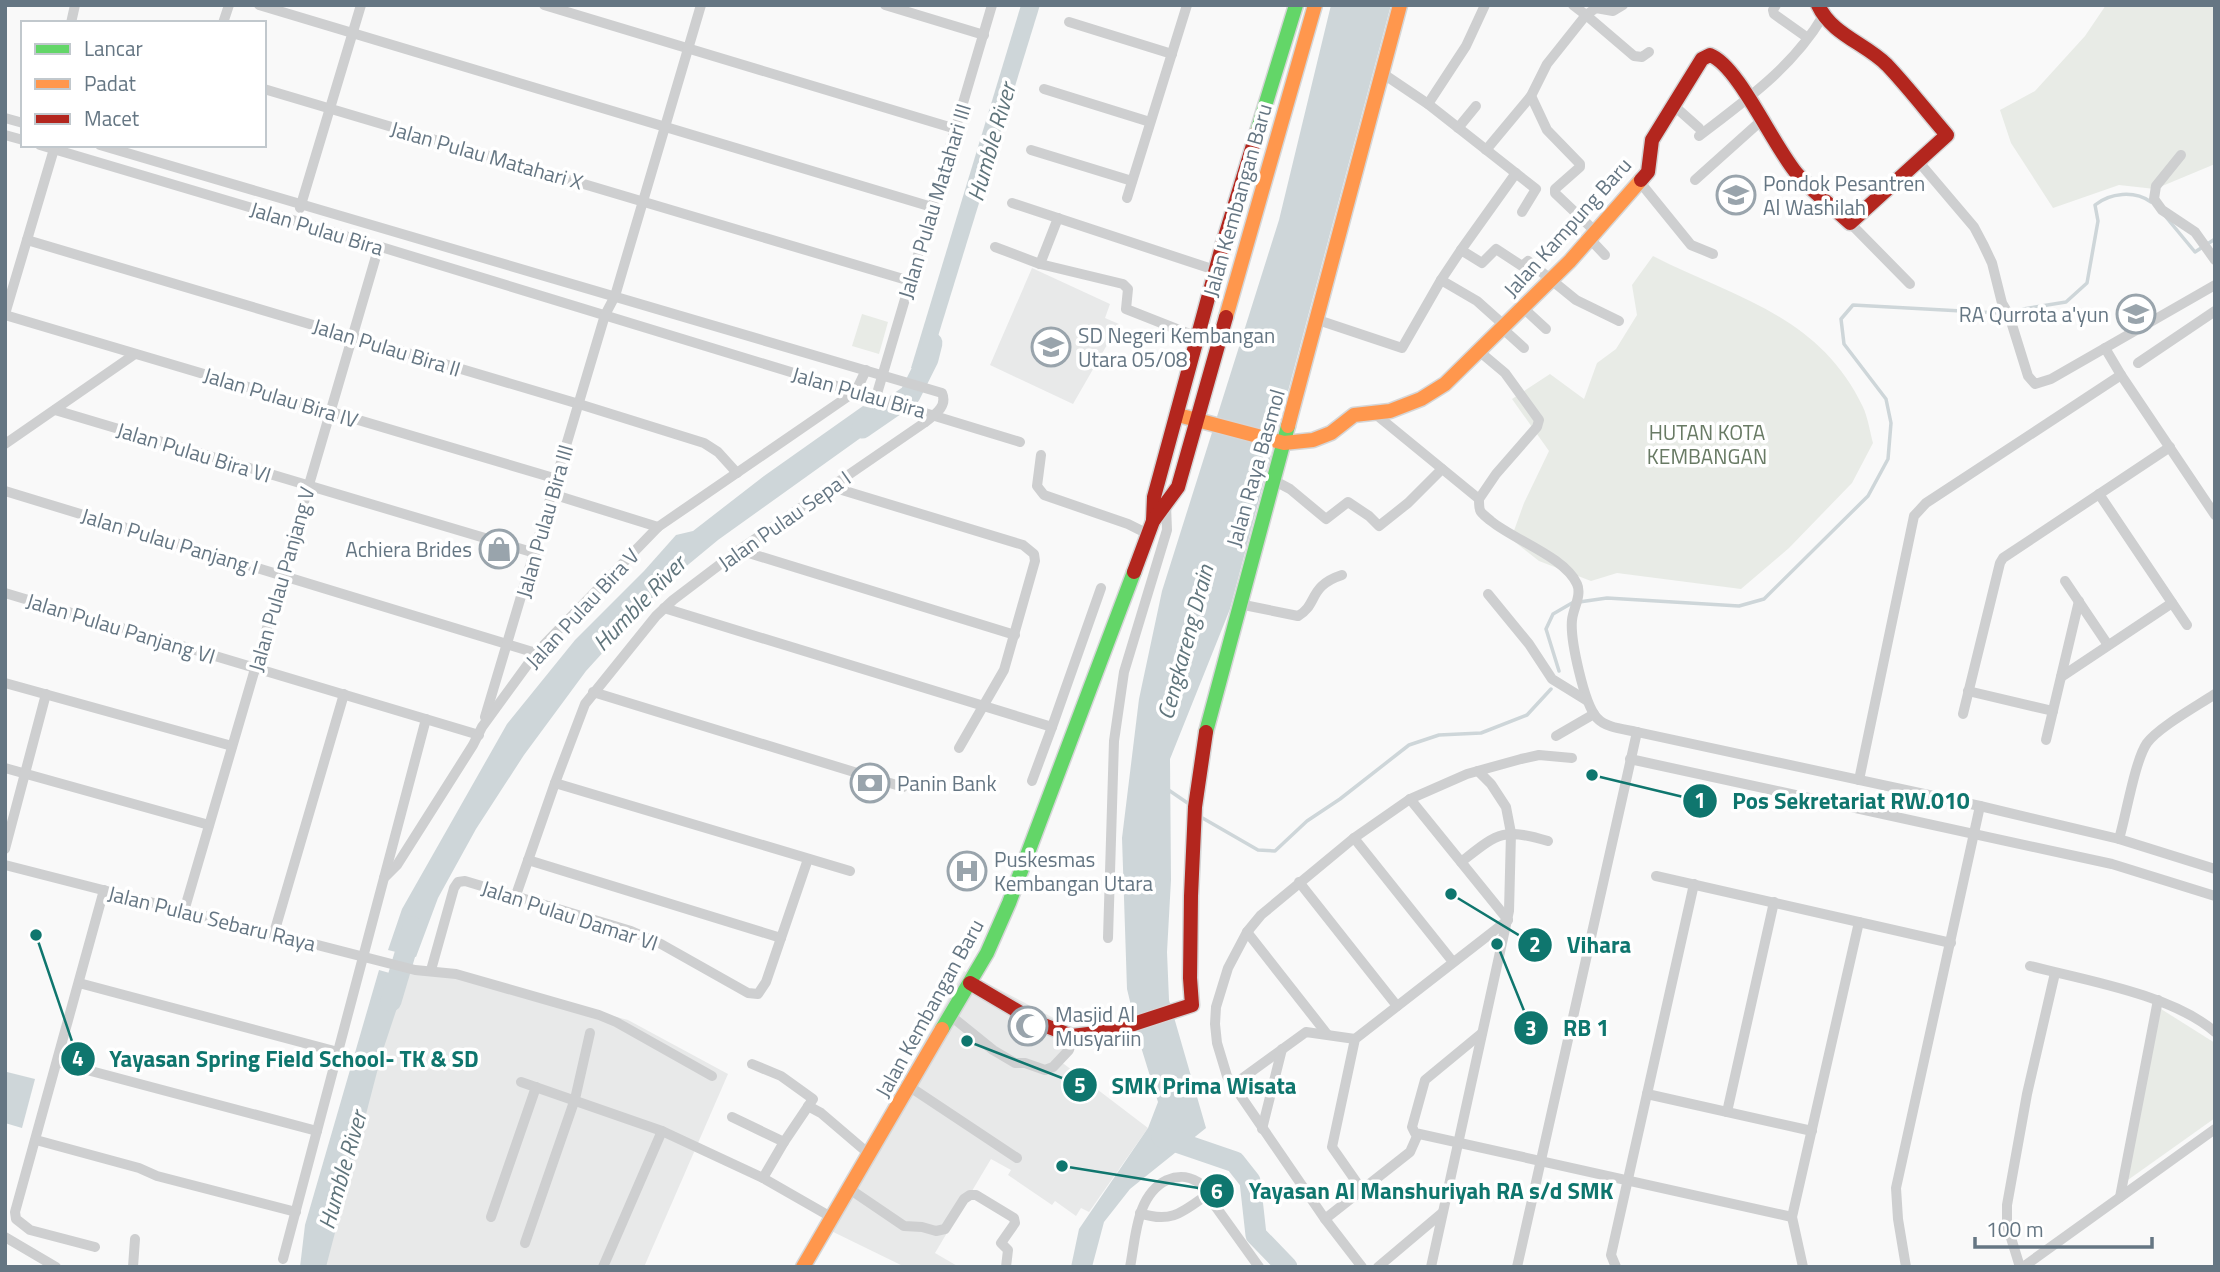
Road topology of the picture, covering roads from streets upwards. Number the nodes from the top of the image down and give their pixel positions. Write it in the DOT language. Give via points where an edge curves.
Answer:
graph roads {
  1 [pos="259,5"];
  2 [pos="361,5"];
  3 [pos="544,5"];
  4 [pos="701,5"];
  5 [pos="885,5"];
  6 [pos="992,5"];
  7 [pos="1187,5"];
  8 [pos="1296,5"];
  9 [pos="1315,5"];
  10 [pos="1399,5"];
  11 [pos="1485,5"];
  12 [pos="1573,5"];
  13 [pos="1623,5"];
  14 [pos="1776,5"];
  15 [pos="1820,11"];
  16 [pos="1586,16"];
  17 [pos="1069,22"];
  18 [pos="353,33"];
  19 [pos="984,35"];
  20 [pos="1805,36"];
  21 [pos="688,48"];
  22 [pos="1649,52"];
  23 [pos="1172,54"];
  24 [pos="1382,73"];
  25 [pos="1044,89"];
  26 [pos="266,90"];
  27 [pos="1531,96"];
  28 [pos="1749,98"];
  29 [pos="1428,104"];
  30 [pos="1672,104"];
  31 [pos="1476,106"];
  32 [pos="330,108"];
  33 [pos="1762,120"];
  34 [pos="1150,122"];
  35 [pos="665,128"];
  36 [pos="956,128"];
  37 [pos="1458,128"];
  38 [pos="47,147"];
  39 [pos="107,147"];
  40 [pos="54,149"];
  41 [pos="1031,150"];
  42 [pos="1486,150"];
  43 [pos="2180,155"];
  44 [pos="1918,161"];
  45 [pos="1516,173"];
  46 [pos="1695,180"];
  47 [pos="1132,181"];
  48 [pos="1639,181"];
  49 [pos="1536,189"];
  50 [pos="1555,193"];
  51 [pos="1127,198"];
  52 [pos="643,201"];
  53 [pos="1012,202"];
  54 [pos="302,204"];
  55 [pos="932,207"];
  56 [pos="1522,212"];
  57 [pos="1058,218"];
  58 [pos="296,221"];
  59 [pos="1850,223"];
  60 [pos="1592,235"];
  61 [pos="27,240"];
  62 [pos="379,246"];
  63 [pos="995,247"];
  64 [pos="1461,250"];
  65 [pos="1713,254"];
  66 [pos="1605,255"];
  67 [pos="2212,256"];
  68 [pos="1040,264"];
  69 [pos="1215,270"];
  70 [pos="1551,279"];
  71 [pos="1441,280"];
  72 [pos="910,281"];
  73 [pos="1910,284"];
  74 [pos="2215,285"];
  75 [pos="615,296"];
  76 [pos="1522,307"];
  77 [pos="5,314"];
  78 [pos="605,315"];
  79 [pos="2213,316"];
  80 [pos="1318,320"];
  81 [pos="1619,321"];
  82 [pos="1504,328"];
  83 [pos="1545,330"];
  84 [pos="352,337"];
  85 [pos="1197,337"];
  86 [pos="1524,348"];
  87 [pos="2105,348"];
  88 [pos="1480,352"];
  89 [pos="135,354"];
  90 [pos="2138,362"];
  91 [pos="866,370"];
  92 [pos="882,374"];
  93 [pos="2121,375"];
  94 [pos="856,391"];
  95 [pos="876,397"];
  96 [pos="579,404"];
  97 [pos="55,410"];
  98 [pos="330,412"];
  99 [pos="929,413"];
  100 [pos="1374,413"];
  101 [pos="1178,415"];
  102 [pos="1204,422"];
  103 [pos="1020,442"];
  104 [pos="1282,442"];
  105 [pos="5,444"];
  106 [pos="2170,447"];
  107 [pos="1041,455"];
  108 [pos="1442,469"];
  109 [pos="737,473"];
  110 [pos="557,479"];
  111 [pos="1273,480"];
  112 [pos="308,486"];
  113 [pos="832,487"];
  114 [pos="5,491"];
  115 [pos="552,494"];
  116 [pos="2099,494"];
  117 [pos="1479,499"];
  118 [pos="1166,505"];
  119 [pos="2215,515"];
  120 [pos="658,527"];
  121 [pos="1151,527"];
  122 [pos="739,550"];
  123 [pos="535,553"];
  124 [pos="281,575"];
  125 [pos="1342,575"];
  126 [pos="2065,581"];
  127 [pos="1101,588"];
  128 [pos="5,593"];
  129 [pos="1488,594"];
  130 [pos="2079,601"];
  131 [pos="2172,603"];
  132 [pos="1239,604"];
  133 [pos="664,608"];
  134 [pos="2187,625"];
  135 [pos="1016,635"];
  136 [pos="508,644"];
  137 [pos="2108,645"];
  138 [pos="536,653"];
  139 [pos="255,668"];
  140 [pos="2061,677"];
  141 [pos="5,683"];
  142 [pos="1968,691"];
  143 [pos="593,692"];
  144 [pos="46,694"];
  145 [pos="344,694"];
  146 [pos="2215,694"];
  147 [pos="1586,700"];
  148 [pos="984,706"];
  149 [pos="2053,711"];
  150 [pos="1594,714"];
  151 [pos="1963,714"];
  152 [pos="426,719"];
  153 [pos="1052,727"];
  154 [pos="481,731"];
  155 [pos="1637,732"];
  156 [pos="1556,736"];
  157 [pos="2046,740"];
  158 [pos="232,746"];
  159 [pos="959,748"];
  160 [pos="1572,758"];
  161 [pos="1630,759"];
  162 [pos="5,768"];
  163 [pos="1478,771"];
  164 [pos="25,774"];
  165 [pos="1859,780"];
  166 [pos="1032,781"];
  167 [pos="555,783"];
  168 [pos="903,787"];
  169 [pos="1410,799"];
  170 [pos="1980,806"];
  171 [pos="209,825"];
  172 [pos="1511,832"];
  173 [pos="1975,832"];
  174 [pos="1354,838"];
  175 [pos="2119,839"];
  176 [pos="1548,841"];
  177 [pos="5,849"];
  178 [pos="808,859"];
  179 [pos="528,860"];
  180 [pos="1461,862"];
  181 [pos="5,865"];
  182 [pos="2215,869"];
  183 [pos="850,871"];
  184 [pos="1656,876"];
  185 [pos="384,878"];
  186 [pos="1299,882"];
  187 [pos="1694,884"];
  188 [pos="104,890"];
  189 [pos="516,895"];
  190 [pos="2215,896"];
  191 [pos="1774,902"];
  192 [pos="184,911"];
  193 [pos="1508,919"];
  194 [pos="1859,922"];
  195 [pos="1247,932"];
  196 [pos="274,933"];
  197 [pos="781,938"];
  198 [pos="1108,938"];
  199 [pos="1951,943"];
  200 [pos="368,958"];
  201 [pos="1453,962"];
  202 [pos="2030,966"];
  203 [pos="422,970"];
  204 [pos="2055,973"];
  205 [pos="79,983"];
  206 [pos="970,983"];
  207 [pos="2158,1000"];
  208 [pos="1397,1006"];
  209 [pos="951,1016"];
  210 [pos="2215,1032"];
  211 [pos="590,1033"];
  212 [pos="1482,1033"];
  213 [pos="1327,1034"];
  214 [pos="1073,1036"];
  215 [pos="1354,1040"];
  216 [pos="1282,1049"];
  217 [pos="338,1052"];
  218 [pos="57,1062"];
  219 [pos="752,1064"];
  220 [pos="712,1076"];
  221 [pos="522,1082"];
  222 [pos="1233,1085"];
  223 [pos="536,1087"];
  224 [pos="910,1087"];
  225 [pos="1647,1094"];
  226 [pos="575,1100"];
  227 [pos="808,1106"];
  228 [pos="1727,1112"];
  229 [pos="732,1117"];
  230 [pos="1262,1129"];
  231 [pos="2215,1129"];
  232 [pos="662,1130"];
  233 [pos="1812,1131"];
  234 [pos="317,1132"];
  235 [pos="1418,1135"];
  236 [pos="36,1140"];
  237 [pos="784,1142"];
  238 [pos="1457,1143"];
  239 [pos="869,1154"];
  240 [pos="1017,1158"];
  241 [pos="1542,1161"];
  242 [pos="763,1178"];
  243 [pos="1628,1180"];
  244 [pos="848,1188"];
  245 [pos="1362,1190"];
  246 [pos="1208,1194"];
  247 [pos="2120,1197"];
  248 [pos="296,1212"];
  249 [pos="1140,1213"];
  250 [pos="1442,1213"];
  251 [pos="491,1217"];
  252 [pos="831,1217"];
  253 [pos="1792,1217"];
  254 [pos="1325,1219"];
  255 [pos="5,1237"];
  256 [pos="135,1239"];
  257 [pos="525,1243"];
  258 [pos="95,1247"];
  259 [pos="283,1259"];
  260 [pos="56,1267"];
  261 [pos="133,1267"];
  262 [pos="603,1267"];
  263 [pos="803,1267"];
  264 [pos="1006,1267"];
  265 [pos="1130,1267"];
  266 [pos="1259,1267"];
  267 [pos="1362,1267"];
  268 [pos="1378,1267"];
  269 [pos="1431,1267"];
  270 [pos="1517,1267"];
  271 [pos="1616,1267"];
  272 [pos="1803,1267"];
  273 [pos="1906,1267"];
  274 [pos="2022,1267"];
  1 -- 18 [label="street"];
  2 -- 18 [label="street"];
  3 -- 21 [label="street"];
  4 -- 21 [label="street"];
  5 -- 19 [label="street"];
  6 -- 19 [label="street, Jalan Pulau Matahari III"];
  7 -- 23 [label="street"];
  8 -- 69 [label="street, Jalan Kembangan Baru"];
  9 -- 102 [label="street, Jalan Kembangan Baru" via="1233,290"];
  10 -- 24 [label="street, Jalan Raya Basmol"];
  11 -- 29 [label="street" via="1466,46"];
  12 -- 16 [label="street"];
  13 -- 16 [label="street" via="1610,12 1596,8"];
  14 -- 20 [label="street" via="1774,14"];
  15 -- 28 [label="street" via="1809,40"];
  15 -- 44 [label="street" via="1833,27 1885,63 1947,135"];
  16 -- 22 [label="street" via="1634,56"];
  16 -- 27 [label="street" via="1547,64"];
  17 -- 23 [label="street"];
  18 -- 32 [label="street"];
  18 -- 35 [label="street"];
  19 -- 36 [label="street, Jalan Pulau Matahari III"];
  21 -- 35 [label="street"];
  21 -- 36 [label="street"];
  23 -- 34 [label="street"];
  24 -- 29 [label="street"];
  24 -- 80 [label="street, Jalan Raya Basmol"];
  25 -- 34 [label="street"];
  26 -- 32 [label="street, Jalan Pulau Matahari X"];
  27 -- 42 [label="street"];
  27 -- 50 [label="street" via="1547,130 1580,166"];
  28 -- 30 [label="street" via="1699,132"];
  28 -- 30 [label="street, Jalan Kampung Baru" via="1718,58 1710,55 1702,59"];
  28 -- 33 [label="street, Jalan Kampung Baru"];
  29 -- 37 [label="street"];
  30 -- 48 [label="street, Jalan Kampung Baru" via="1652,141 1648,172"];
  31 -- 37 [label="street"];
  32 -- 52 [label="street, Jalan Pulau Matahari X"];
  32 -- 54 [label="street"];
  33 -- 46 [label="street"];
  33 -- 59 [label="street, Jalan Kampung Baru" via="1799,176"];
  34 -- 47 [label="street"];
  35 -- 52 [label="street"];
  35 -- 55 [label="street"];
  36 -- 55 [label="street, Jalan Pulau Matahari III"];
  37 -- 42 [label="street"];
  38 -- 40 [label="street, Jalan Pulau Bira"];
  39 -- 54 [label="street, Jalan Pulau Bira"];
  40 -- 58 [label="street, Jalan Pulau Bira"];
  40 -- 61 [label="street"];
  41 -- 47 [label="street"];
  42 -- 45 [label="street"];
  43 -- 67 [label="street" via="2156,186 2154,199 2186,225"];
  44 -- 59 [label="street"];
  44 -- 87 [label="street" via="1974,227 1992,263 2002,303 2035,384"];
  45 -- 49 [label="street"];
  45 -- 64 [label="street"];
  47 -- 51 [label="street"];
  48 -- 60 [label="street, Jalan Kampung Baru"];
  48 -- 65 [label="street" via="1691,244"];
  49 -- 50 [label="street" via="1548,196"];
  49 -- 56 [label="street"];
  50 -- 60 [label="street"];
  52 -- 72 [label="street, Jalan Pulau Matahari X"];
  52 -- 75 [label="street"];
  53 -- 57 [label="street"];
  54 -- 58 [label="street"];
  54 -- 75 [label="street, Jalan Pulau Bira"];
  55 -- 72 [label="street, Jalan Pulau Matahari III"];
  57 -- 68 [label="street"];
  57 -- 69 [label="street"];
  58 -- 62 [label="street, Jalan Pulau Bira"];
  59 -- 73 [label="street"];
  60 -- 66 [label="street"];
  60 -- 70 [label="street, Jalan Kampung Baru"];
  61 -- 77 [label="street"];
  61 -- 84 [label="street, Jalan Pulau Bira II"];
  62 -- 78 [label="street, Jalan Pulau Bira"];
  62 -- 84 [label="street, Jalan Pulau Panjang V"];
  63 -- 68 [label="street"];
  64 -- 70 [label="street" via="1482,263 1496,249 1522,266 1528,261"];
  64 -- 71 [label="street"];
  68 -- 85 [label="street" via="1124,284 1128,289 1126,309"];
  69 -- 85 [label="street, Jalan Kembangan Baru"];
  70 -- 76 [label="street, Jalan Kampung Baru"];
  70 -- 81 [label="street" via="1576,300"];
  71 -- 80 [label="street" via="1402,348"];
  71 -- 82 [label="street" via="1477,301"];
  72 -- 92 [label="street, Jalan Pulau Matahari III"];
  74 -- 87 [label="street"];
  75 -- 78 [label="street"];
  75 -- 91 [label="street, Jalan Pulau Bira"];
  76 -- 82 [label="street, Jalan Kampung Baru"];
  76 -- 83 [label="street"];
  77 -- 89 [label="street, Jalan Pulau Bira IV"];
  78 -- 94 [label="street, Jalan Pulau Bira"];
  78 -- 96 [label="street, Jalan Pulau Bira III"];
  79 -- 90 [label="street"];
  80 -- 104 [label="street, Jalan Raya Basmol"];
  82 -- 86 [label="street"];
  82 -- 88 [label="street, Jalan Kampung Baru"];
  84 -- 96 [label="street, Jalan Pulau Bira II"];
  84 -- 98 [label="street, Jalan Pulau Panjang V"];
  85 -- 101 [label="street, Jalan Kembangan Baru"];
  87 -- 93 [label="street"];
  88 -- 100 [label="street, Jalan Kampung Baru" via="1422,399"];
  88 -- 117 [label="street" via="1505,373 1539,420"];
  89 -- 97 [label="street"];
  89 -- 98 [label="street, Jalan Pulau Bira IV"];
  91 -- 92 [label="street, Jalan Pulau Bira"];
  91 -- 94 [label="street, Jalan Pulau Bira V"];
  92 -- 95 [label="street, Jalan Pulau Matahari III"];
  92 -- 99 [label="street, Jalan Pulau Bira" via="942,393 944,402"];
  93 -- 106 [label="street"];
  93 -- 165 [label="street" via="1926,503 1914,516"];
  94 -- 95 [label="street, Jalan Pulau Bira"];
  94 -- 109 [label="street, Jalan Pulau Bira V"];
  95 -- 99 [label="street, Jalan Pulau Bira"];
  96 -- 109 [label="street, Jalan Pulau Bira II" via="704,443"];
  96 -- 110 [label="street, Jalan Pulau Bira III"];
  97 -- 105 [label="street"];
  97 -- 112 [label="street, Jalan Pulau Bira VI"];
  98 -- 110 [label="street, Jalan Pulau Bira IV"];
  98 -- 112 [label="street, Jalan Pulau Panjang V"];
  99 -- 103 [label="street"];
  99 -- 113 [label="street, Jalan Pulau Sepa I"];
  100 -- 104 [label="street, Jalan Kampung Baru" via="1354,415 1313,440"];
  100 -- 108 [label="street"];
  101 -- 102 [label="street"];
  101 -- 121 [label="street, Jalan Kembangan Baru" via="1154,497"];
  102 -- 104 [label="street"];
  102 -- 118 [label="street, Jalan Kembangan Baru"];
  104 -- 111 [label="street, Jalan Raya Basmol"];
  106 -- 116 [label="street"];
  106 -- 119 [label="street"];
  107 -- 121 [label="street" via="1037,486 1044,495 1128,524"];
  108 -- 111 [label="street" via="1379,526 1348,502 1326,519"];
  108 -- 117 [label="street"];
  109 -- 120 [label="street, Jalan Pulau Bira V"];
  110 -- 115 [label="street, Jalan Pulau Bira III"];
  111 -- 132 [label="street, Jalan Raya Basmol"];
  112 -- 123 [label="street, Jalan Pulau Bira VI"];
  112 -- 124 [label="street, Jalan Pulau Panjang V"];
  113 -- 122 [label="street, Jalan Pulau Sepa I"];
  113 -- 135 [label="street" via="1030,548 1035,561"];
  114 -- 124 [label="street, Jalan Pulau Panjang I"];
  115 -- 120 [label="street"];
  115 -- 123 [label="street, Jalan Pulau Bira III"];
  116 -- 131 [label="street"];
  116 -- 142 [label="street" via="2003,558"];
  117 -- 147 [label="street" via="1483,514 1552,559 1576,583 1579,592 1572,632"];
  118 -- 121 [label="street, Jalan Kembangan Baru"];
  118 -- 198 [label="street" via="1167,530 1124,672 1114,741"];
  120 -- 138 [label="street, Jalan Pulau Bira V"];
  121 -- 206 [label="street, Jalan Kembangan Baru" via="1009,903"];
  122 -- 133 [label="street, Jalan Pulau Sepa I"];
  122 -- 135 [label="street"];
  123 -- 136 [label="street, Jalan Pulau Bira III"];
  124 -- 136 [label="street, Jalan Pulau Panjang I"];
  124 -- 139 [label="street, Jalan Pulau Panjang V"];
  125 -- 132 [label="street" via="1324,582 1298,616"];
  126 -- 130 [label="street"];
  127 -- 153 [label="street"];
  128 -- 139 [label="street, Jalan Pulau Panjang VI"];
  129 -- 147 [label="street" via="1552,679"];
  130 -- 137 [label="street"];
  130 -- 140 [label="street"];
  131 -- 134 [label="street"];
  131 -- 137 [label="street"];
  132 -- 214 [label="street, Jalan Raya Basmol" via="1208,720 1194,810 1191,1006"];
  133 -- 143 [label="street, Jalan Pulau Sepa I"];
  133 -- 148 [label="street"];
  135 -- 148 [label="street"];
  136 -- 138 [label="street, Jalan Pulau Panjang I"];
  136 -- 154 [label="street, Jalan Pulau Bira III"];
  137 -- 140 [label="street"];
  138 -- 154 [label="street, Jalan Pulau Bira V"];
  139 -- 145 [label="street, Jalan Pulau Panjang VI"];
  139 -- 158 [label="street, Jalan Pulau Panjang V"];
  140 -- 149 [label="street"];
  141 -- 144 [label="street"];
  142 -- 149 [label="street"];
  142 -- 151 [label="street"];
  143 -- 167 [label="street, Jalan Pulau Sepa I"];
  143 -- 168 [label="street"];
  144 -- 158 [label="street"];
  144 -- 164 [label="street"];
  145 -- 152 [label="street, Jalan Pulau Panjang VI"];
  145 -- 196 [label="street"];
  146 -- 175 [label="street" via="2148,743"];
  147 -- 150 [label="street"];
  148 -- 153 [label="street"];
  148 -- 159 [label="street"];
  149 -- 157 [label="street"];
  150 -- 155 [label="street" via="1603,722"];
  150 -- 156 [label="street"];
  152 -- 154 [label="street, Jalan Pulau Panjang VI"];
  152 -- 185 [label="street"];
  153 -- 166 [label="street"];
  154 -- 185 [label="street, Jalan Pulau Bira V" via="397,865"];
  155 -- 161 [label="street"];
  155 -- 165 [label="street"];
  158 -- 171 [label="street, Jalan Pulau Panjang V"];
  160 -- 163 [label="street" via="1539,755"];
  161 -- 173 [label="street"];
  161 -- 241 [label="street"];
  162 -- 164 [label="street"];
  163 -- 169 [label="street"];
  163 -- 172 [label="street" via="1500,795"];
  164 -- 171 [label="street"];
  164 -- 177 [label="street"];
  165 -- 170 [label="street"];
  167 -- 178 [label="street"];
  167 -- 179 [label="street, Jalan Pulau Sepa I"];
  169 -- 174 [label="street"];
  169 -- 180 [label="street"];
  170 -- 173 [label="street"];
  170 -- 175 [label="street"];
  171 -- 192 [label="street, Jalan Pulau Panjang V"];
  172 -- 176 [label="street"];
  172 -- 180 [label="street" via="1488,841"];
  172 -- 193 [label="street"];
  173 -- 190 [label="street" via="2112,864"];
  173 -- 199 [label="street"];
  174 -- 186 [label="street"];
  174 -- 201 [label="street"];
  175 -- 182 [label="street"];
  178 -- 183 [label="street"];
  178 -- 197 [label="street"];
  179 -- 189 [label="street, Jalan Pulau Sepa I"];
  179 -- 197 [label="street"];
  180 -- 193 [label="street"];
  181 -- 188 [label="street, Jalan Pulau Sebaru Raya"];
  184 -- 187 [label="street"];
  185 -- 200 [label="street, Jalan Pulau Bira V"];
  186 -- 195 [label="street"];
  186 -- 208 [label="street"];
  187 -- 191 [label="street"];
  187 -- 225 [label="street"];
  188 -- 192 [label="street, Jalan Pulau Sebaru Raya"];
  188 -- 205 [label="street"];
  189 -- 197 [label="street, Jalan Pulau Damar VI" via="646,937 748,993 761,992"];
  189 -- 203 [label="street, Jalan Pulau Damar VI" via="458,883"];
  191 -- 194 [label="street"];
  191 -- 228 [label="street"];
  192 -- 196 [label="street, Jalan Pulau Sebaru Raya"];
  193 -- 201 [label="street"];
  193 -- 212 [label="street"];
  194 -- 199 [label="street"];
  194 -- 233 [label="street"];
  195 -- 213 [label="street"];
  195 -- 222 [label="street" via="1228,968 1216,1007 1217,1043"];
  196 -- 200 [label="street, Jalan Pulau Sebaru Raya"];
  199 -- 273 [label="street" via="1896,1188"];
  200 -- 203 [label="street, Jalan Pulau Sebaru Raya"];
  200 -- 217 [label="street, Jalan Pulau Bira V"];
  201 -- 208 [label="street"];
  202 -- 204 [label="street"];
  203 -- 220 [label="street, Jalan Pulau Sebaru Raya" via="456,974 599,1015"];
  204 -- 207 [label="street"];
  204 -- 274 [label="street" via="2007,1205 2007,1225"];
  205 -- 217 [label="street"];
  205 -- 218 [label="street"];
  206 -- 209 [label="street, Jalan Kembangan Baru"];
  206 -- 214 [label="street" via="1052,1030"];
  207 -- 210 [label="street"];
  207 -- 247 [label="street"];
  208 -- 215 [label="street"];
  209 -- 214 [label="street" via="1015,1063 1045,1070 1069,1050"];
  209 -- 224 [label="street, Jalan Kembangan Baru"];
  211 -- 226 [label="street"];
  212 -- 235 [label="street" via="1425,1080 1412,1127"];
  212 -- 238 [label="street"];
  213 -- 215 [label="street"];
  213 -- 216 [label="street" via="1306,1032"];
  215 -- 245 [label="street" via="1332,1147"];
  216 -- 222 [label="street"];
  216 -- 230 [label="street"];
  217 -- 234 [label="street, Jalan Pulau Bira V"];
  218 -- 234 [label="street"];
  218 -- 236 [label="street"];
  219 -- 227 [label="street" via="782,1076 813,1099"];
  221 -- 223 [label="street"];
  222 -- 230 [label="street"];
  223 -- 226 [label="street"];
  223 -- 251 [label="street"];
  224 -- 239 [label="street, Jalan Kembangan Baru"];
  224 -- 240 [label="street"];
  225 -- 228 [label="street"];
  225 -- 243 [label="street"];
  226 -- 232 [label="street"];
  226 -- 257 [label="street"];
  227 -- 237 [label="street"];
  227 -- 239 [label="street"];
  228 -- 233 [label="street"];
  229 -- 237 [label="street"];
  230 -- 254 [label="street"];
  231 -- 247 [label="street"];
  232 -- 242 [label="street"];
  232 -- 262 [label="street"];
  233 -- 253 [label="street"];
  234 -- 248 [label="street, Jalan Pulau Bira V"];
  235 -- 238 [label="street"];
  235 -- 245 [label="street" via="1410,1152"];
  236 -- 248 [label="street"];
  236 -- 258 [label="street" via="16,1219 30,1230"];
  237 -- 242 [label="street"];
  238 -- 241 [label="street"];
  238 -- 250 [label="street"];
  239 -- 244 [label="street, Jalan Kembangan Baru"];
  241 -- 243 [label="street"];
  241 -- 270 [label="street"];
  242 -- 252 [label="street"];
  243 -- 253 [label="street"];
  243 -- 271 [label="street" via="1611,1255"];
  244 -- 252 [label="street, Jalan Kembangan Baru"];
  244 -- 264 [label="street" via="904,1226 936,1231 945,1229 964,1199 976,1195 1014,1218 1001,1243 1008,1250"];
  245 -- 254 [label="street"];
  246 -- 249 [label="street" via="1172,1217 1156,1219"];
  246 -- 249 [label="street" via="1194,1180 1178,1177 1150,1194"];
  246 -- 266 [label="street"];
  247 -- 274 [label="street"];
  248 -- 259 [label="street, Jalan Pulau Bira V"];
  249 -- 265 [label="street"];
  250 -- 268 [label="street"];
  250 -- 269 [label="street"];
  252 -- 263 [label="street, Jalan Kembangan Baru"];
  253 -- 272 [label="street"];
  254 -- 267 [label="street"];
  255 -- 260 [label="street"];
  256 -- 261 [label="street"];
}
